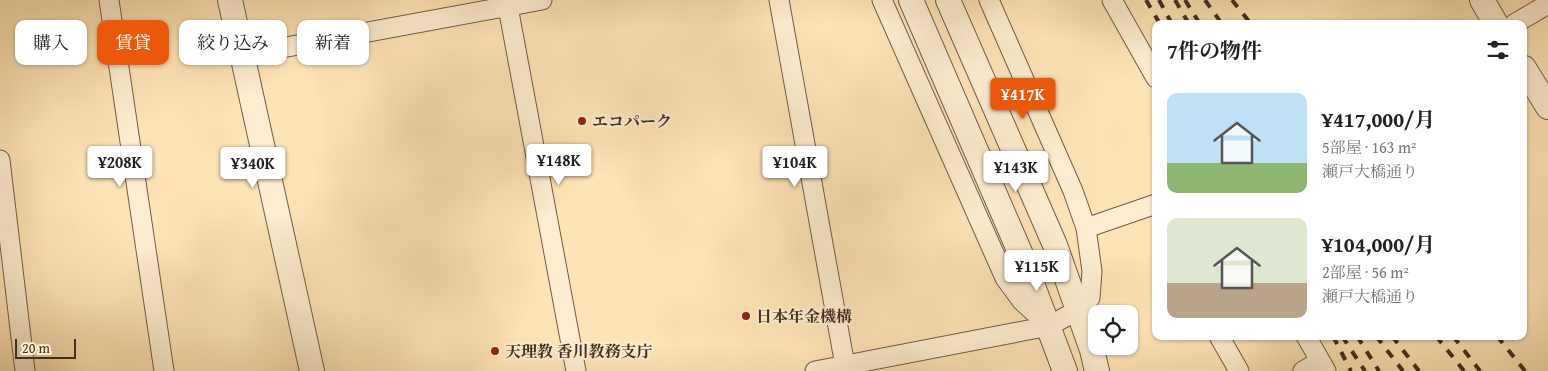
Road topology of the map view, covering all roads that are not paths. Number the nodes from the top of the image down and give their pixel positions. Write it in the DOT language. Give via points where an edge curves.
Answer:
graph roads {
  1 [pos="109,0"];
  2 [pos="230,0"];
  3 [pos="542,0"];
  4 [pos="779,0"];
  5 [pos="882,0"];
  6 [pos="911,0"];
  7 [pos="989,0"];
  8 [pos="1112,0"];
  9 [pos="1482,0"];
  10 [pos="1548,4"];
  11 [pos="496,6"];
  12 [pos="951,9"];
  13 [pos="235,20"];
  14 [pos="1494,20"];
  15 [pos="1521,20"];
  16 [pos="287,46"];
  17 [pos="245,65"];
  18 [pos="1152,71"];
  19 [pos="1527,73"];
  20 [pos="1548,107"];
  21 [pos="0,160"];
  22 [pos="1152,205"];
  23 [pos="1086,228"];
  24 [pos="1078,310"];
  25 [pos="1049,326"];
  26 [pos="1221,340"];
  27 [pos="1308,340"];
  28 [pos="1323,366"];
  29 [pos="845,368"];
  30 [pos="25,371"];
  31 [pos="164,371"];
  32 [pos="312,371"];
  33 [pos="576,371"];
  34 [pos="815,371"];
  35 [pos="1065,371"];
  36 [pos="1096,371"];
  37 [pos="1239,371"];
  38 [pos="1303,371"];
  1 -- 31 [label="street"];
  2 -- 13 [label="street"];
  3 -- 11 [label="street"];
  4 -- 29 [label="street"];
  5 -- 25 [label="street" via="1004,278 1022,301"];
  6 -- 25 [label="street"];
  7 -- 23 [label="street" via="1073,191"];
  8 -- 18 [label="street"];
  9 -- 14 [label="street"];
  10 -- 15 [label="street"];
  11 -- 16 [label="street"];
  11 -- 33 [label="street"];
  12 -- 24 [label="street" via="1055,245"];
  17 -- 32 [label="street"];
  19 -- 20 [label="street"];
  21 -- 30 [label="street"];
  22 -- 23 [label="street"];
  23 -- 24 [label="street" via="1092,271 1090,298"];
  24 -- 25 [label="street"];
  24 -- 36 [label="street"];
  25 -- 29 [label="street"];
  25 -- 35 [label="street"];
  26 -- 37 [label="street"];
  27 -- 28 [label="street"];
  28 -- 38 [label="street"];
  29 -- 34 [label="street"];
}
